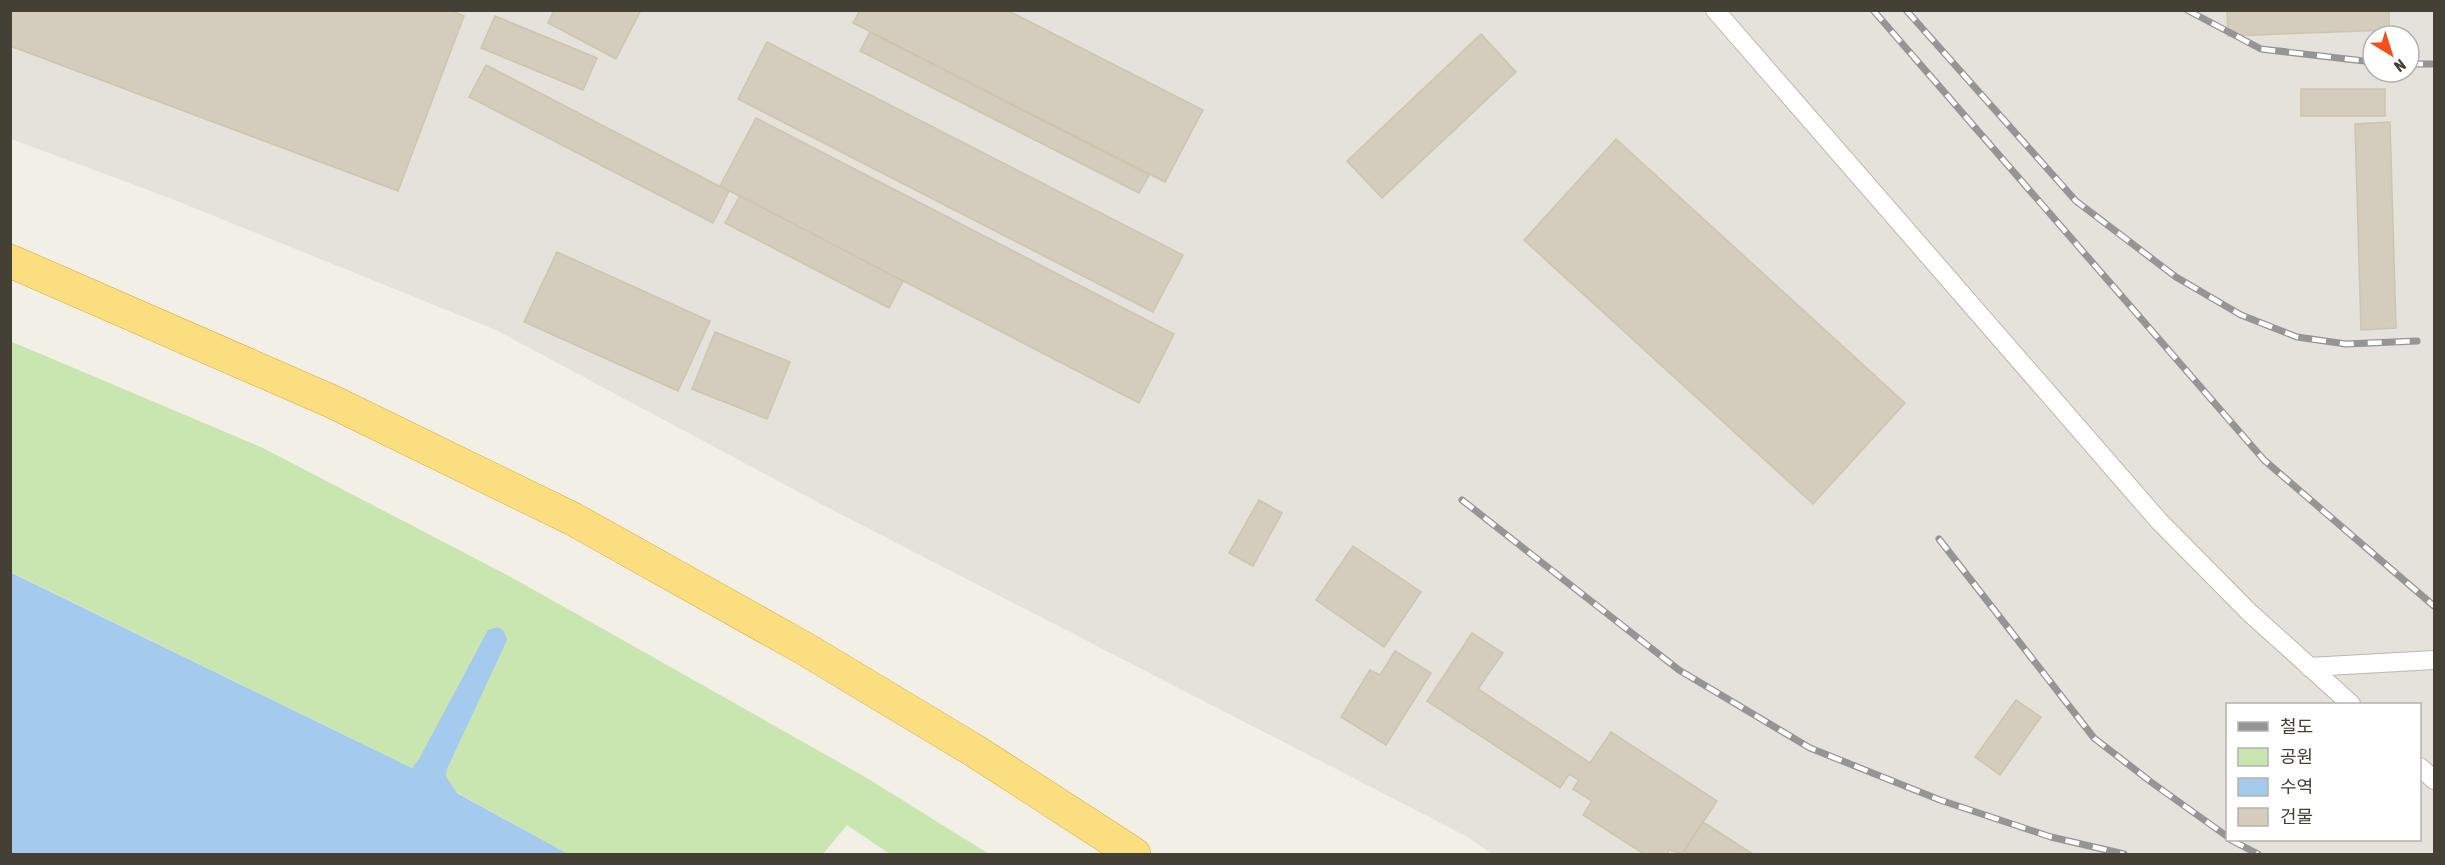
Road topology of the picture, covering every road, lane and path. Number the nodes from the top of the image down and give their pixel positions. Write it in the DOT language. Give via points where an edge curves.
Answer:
graph roads {
  1 [pos="1715,10"];
  2 [pos="10,261"];
  3 [pos="2434,660"];
  4 [pos="2310,667"];
  5 [pos="2349,703"];
  6 [pos="2421,768"];
  7 [pos="2434,780"];
  8 [pos="1134,855"];
  1 -- 4 [label="lane" via="2159,521"];
  2 -- 8 [label="highway" via="333,402 573,519 807,650 975,751"];
  3 -- 4 [label="lane"];
  4 -- 5 [label="lane"];
  6 -- 7 [label="lane"];
}
